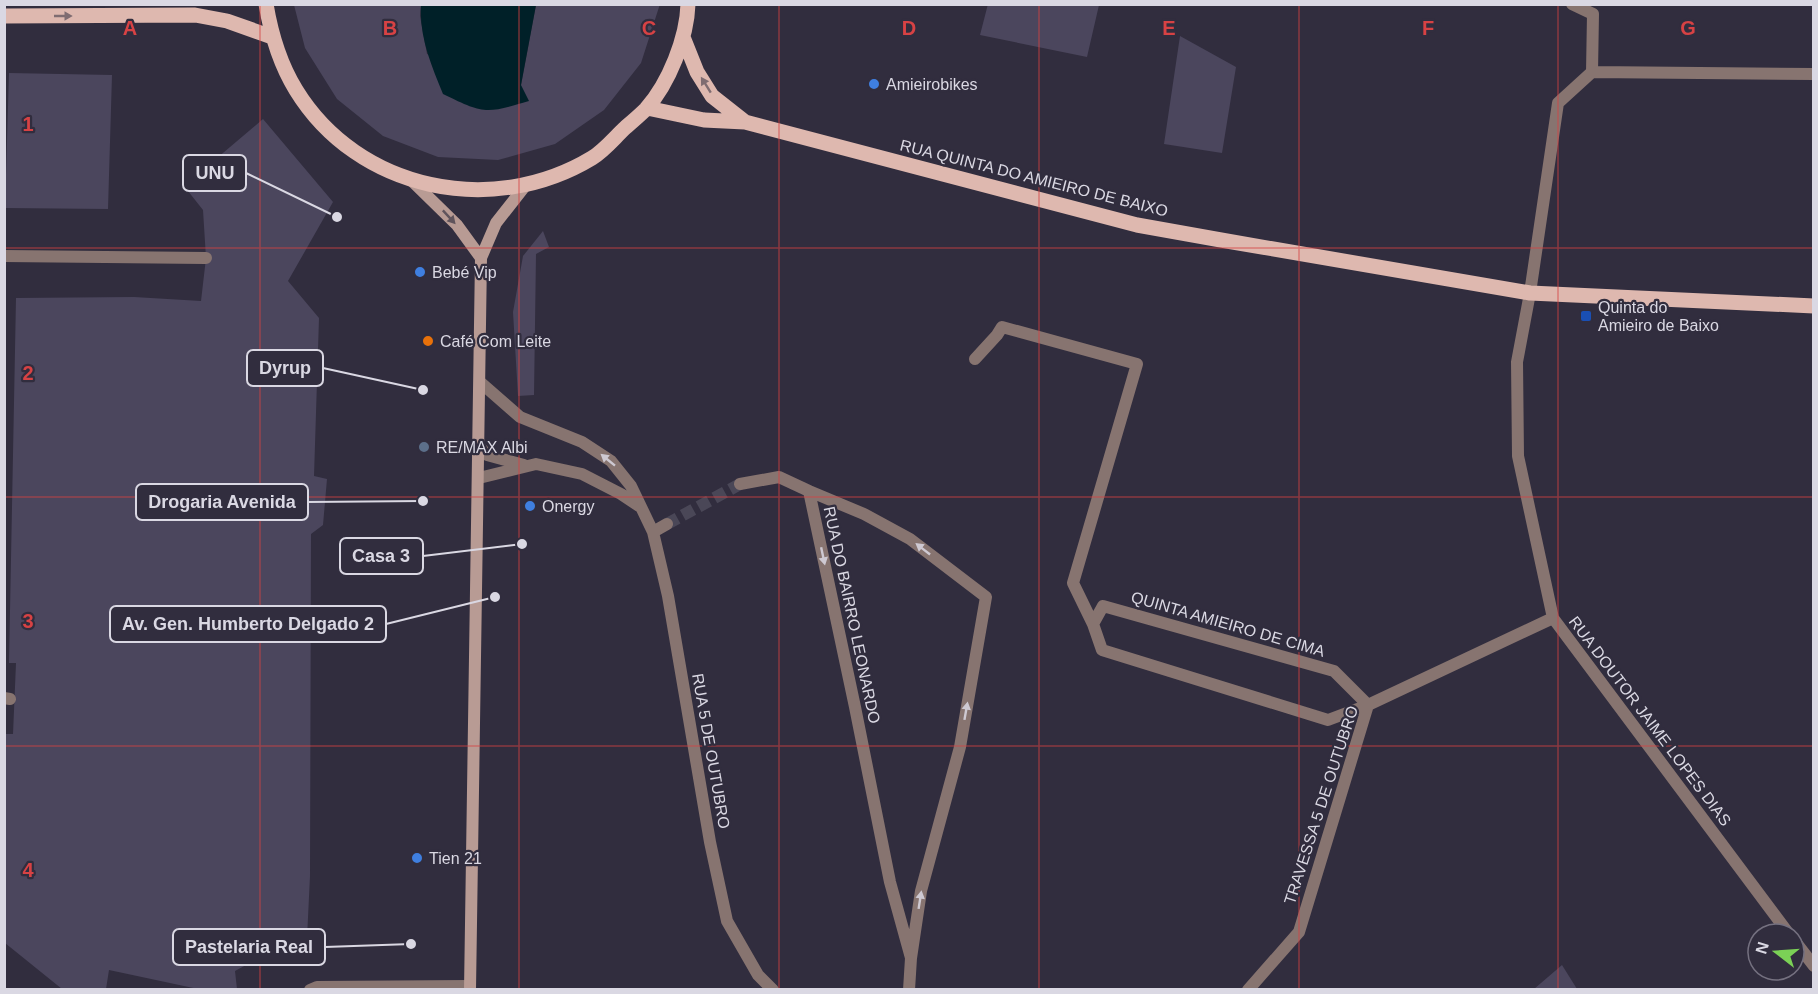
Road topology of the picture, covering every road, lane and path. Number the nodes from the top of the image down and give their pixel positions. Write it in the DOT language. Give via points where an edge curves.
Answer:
graph roads {
  1 [pos="266,4"];
  2 [pos="688,4"];
  3 [pos="1572,4"];
  4 [pos="1593,9"];
  5 [pos="4,16"];
  6 [pos="272,37"];
  7 [pos="683,37"];
  8 [pos="1592,72"];
  9 [pos="1814,74"];
  10 [pos="647,108"];
  11 [pos="745,123"];
  12 [pos="411,180"];
  13 [pos="525,186"];
  14 [pos="4,256"];
  15 [pos="207,258"];
  16 [pos="481,258"];
  17 [pos="1530,293"];
  18 [pos="1814,306"];
  19 [pos="975,359"];
  20 [pos="480,382"];
  21 [pos="479,446"];
  22 [pos="526,465"];
  23 [pos="479,478"];
  24 [pos="740,484"];
  25 [pos="809,491"];
  26 [pos="640,507"];
  27 [pos="667,524"];
  28 [pos="652,532"];
  29 [pos="1553,618"];
  30 [pos="1093,624"];
  31 [pos="1368,705"];
  32 [pos="1780,922"];
  33 [pos="911,958"];
  34 [pos="470,988"];
  35 [pos="310,990"];
  36 [pos="773,990"];
  37 [pos="909,990"];
  38 [pos="1248,990"];
  1 -- 6 [label="main road"];
  2 -- 7 [label="main road"];
  3 -- 4 [label="street"];
  4 -- 8 [label="street"];
  5 -- 6 [label="main road, one-way" via="195,15"];
  6 -- 12 [label="main road" via="295,88 326,129 379,167"];
  7 -- 10 [label="main road" via="669,74"];
  11 -- 7 [label="main road, RUA QUINTA DO AMIEIRO DE BAIXO, one-way" via="712,96"];
  8 -- 9 [label="street"];
  8 -- 17 [label="street, RUA DOUTOR JAIME LOPES DIAS" via="1558,103"];
  10 -- 11 [label="main road, RUA QUINTA DO AMIEIRO DE BAIXO" via="704,120"];
  10 -- 13 [label="main road" via="594,157 558,176"];
  11 -- 17 [label="main road, RUA QUINTA DO AMIEIRO DE BAIXO" via="1137,225"];
  12 -- 13 [label="main road" via="468,191"];
  12 -- 16 [label="main road, one-way" via="457,225"];
  13 -- 16 [label="main road" via="496,224"];
  14 -- 15 [label="street"];
  16 -- 20 [label="main road"];
  17 -- 18 [label="main road, RUA QUINTA DO AMIEIRO DE BAIXO"];
  17 -- 29 [label="street, RUA DOUTOR JAIME LOPES DIAS" via="1517,362 1518,456"];
  19 -- 30 [label="street" via="1002,327 1137,364 1073,583"];
  20 -- 21 [label="main road"];
  26 -- 20 [label="street, RUA 5 DE OUTUBRO, one-way" via="631,486 611,461 582,442 520,417"];
  21 -- 22 [label="street" via="487,455"];
  21 -- 23 [label="main road"];
  22 -- 23 [label="street"];
  22 -- 26 [label="street" via="582,474"];
  23 -- 34 [label="main road"];
  24 -- 25 [label="street" via="779,477"];
  25 -- 33 [label="street, RUA DO BAIRRO LEONARDO, one-way" via="890,882"];
  33 -- 25 [label="street, RUA DO BAIRRO LEONARDO, one-way" via="921,891 960,747 986,597 910,539 864,513"];
  26 -- 28 [label="street, RUA 5 DE OUTUBRO"];
  27 -- 28 [label="street"];
  28 -- 36 [label="street, RUA 5 DE OUTUBRO" via="668,596 727,921 758,975"];
  29 -- 31 [label="street, TRAVESSA 5 DE OUTUBRO"];
  29 -- 32 [label="street, RUA DOUTOR JAIME LOPES DIAS"];
  30 -- 31 [label="street" via="1102,650 1328,720"];
  30 -- 31 [label="street, QUINTA AMIEIRO DE CIMA" via="1103,606 1334,671"];
  31 -- 38 [label="street, TRAVESSA 5 DE OUTUBRO" via="1299,932"];
  33 -- 37 [label="street"];
  34 -- 35 [label="street"];
}
